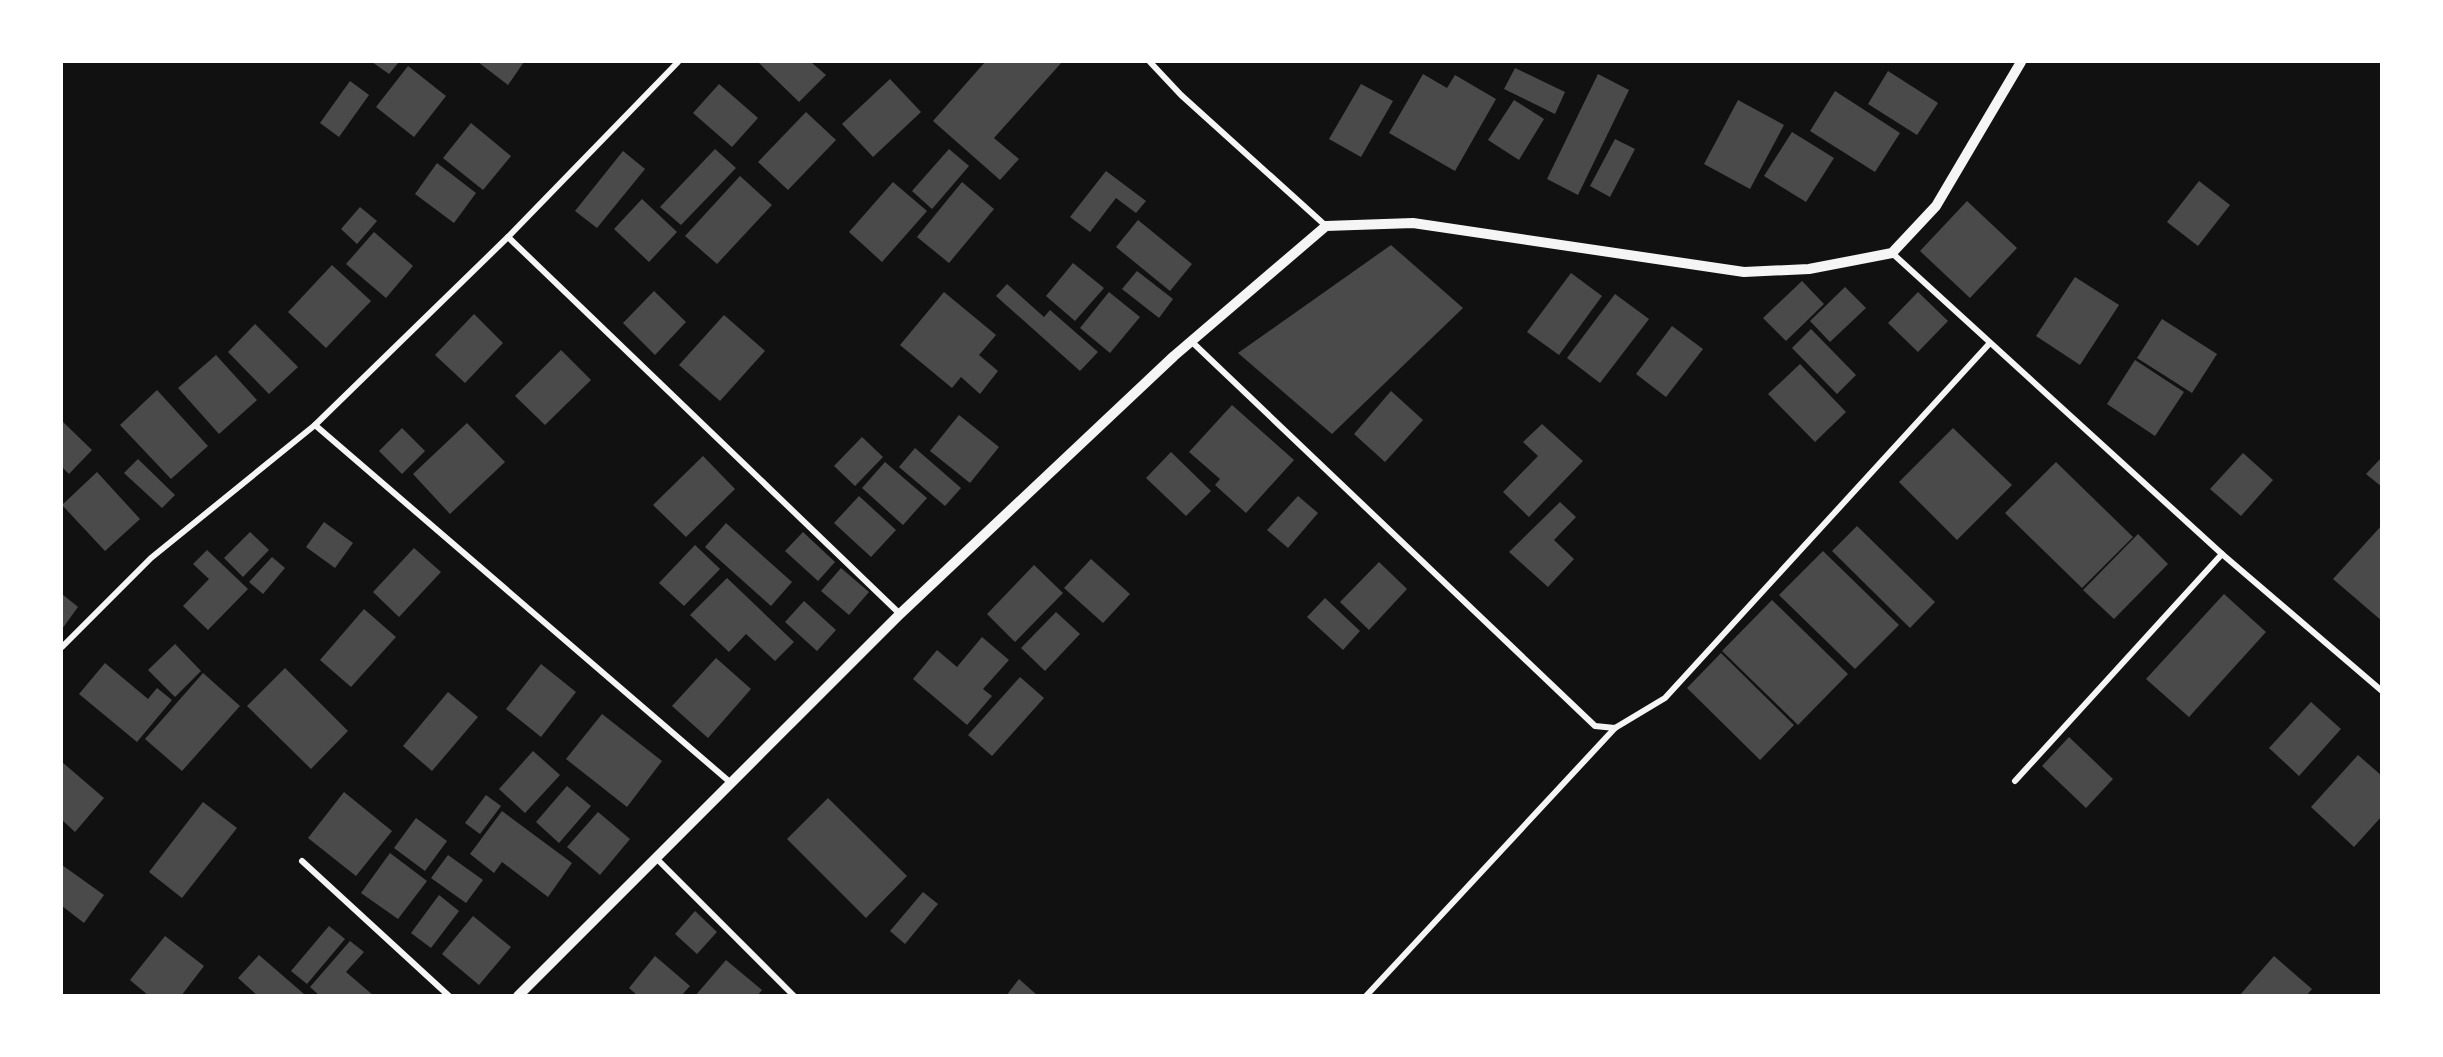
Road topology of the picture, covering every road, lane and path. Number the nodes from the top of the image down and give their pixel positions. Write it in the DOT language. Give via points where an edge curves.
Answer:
graph roads {
  1 [pos="678,62"];
  2 [pos="1150,62"];
  3 [pos="2021,62"];
  4 [pos="1326,226"];
  5 [pos="508,237"];
  6 [pos="1892,253"];
  7 [pos="1191,340"];
  8 [pos="1989,344"];
  9 [pos="315,425"];
  10 [pos="2222,554"];
  11 [pos="900,614"];
  12 [pos="62,647"];
  13 [pos="2382,691"];
  14 [pos="1615,728"];
  15 [pos="2014,782"];
  16 [pos="731,783"];
  17 [pos="655,857"];
  18 [pos="302,861"];
  19 [pos="449,996"];
  20 [pos="518,996"];
  21 [pos="794,996"];
  22 [pos="1366,996"];
  1 -- 5 [label="street"];
  2 -- 4 [label="street" via="1181,95"];
  3 -- 6 [label="street" via="1936,206"];
  4 -- 6 [label="street" via="1413,223 1744,272 1809,269"];
  4 -- 7 [label="street"];
  5 -- 9 [label="street"];
  5 -- 11 [label="street"];
  6 -- 8 [label="street"];
  7 -- 11 [label="street"];
  7 -- 14 [label="street" via="1595,726"];
  8 -- 10 [label="street"];
  8 -- 14 [label="street" via="1665,698"];
  9 -- 12 [label="street" via="151,558"];
  9 -- 16 [label="street"];
  10 -- 13 [label="street"];
  10 -- 15 [label="street"];
  11 -- 16 [label="street"];
  14 -- 22 [label="street"];
  16 -- 17 [label="street"];
  17 -- 20 [label="street"];
  17 -- 21 [label="street"];
  18 -- 19 [label="street"];
}
